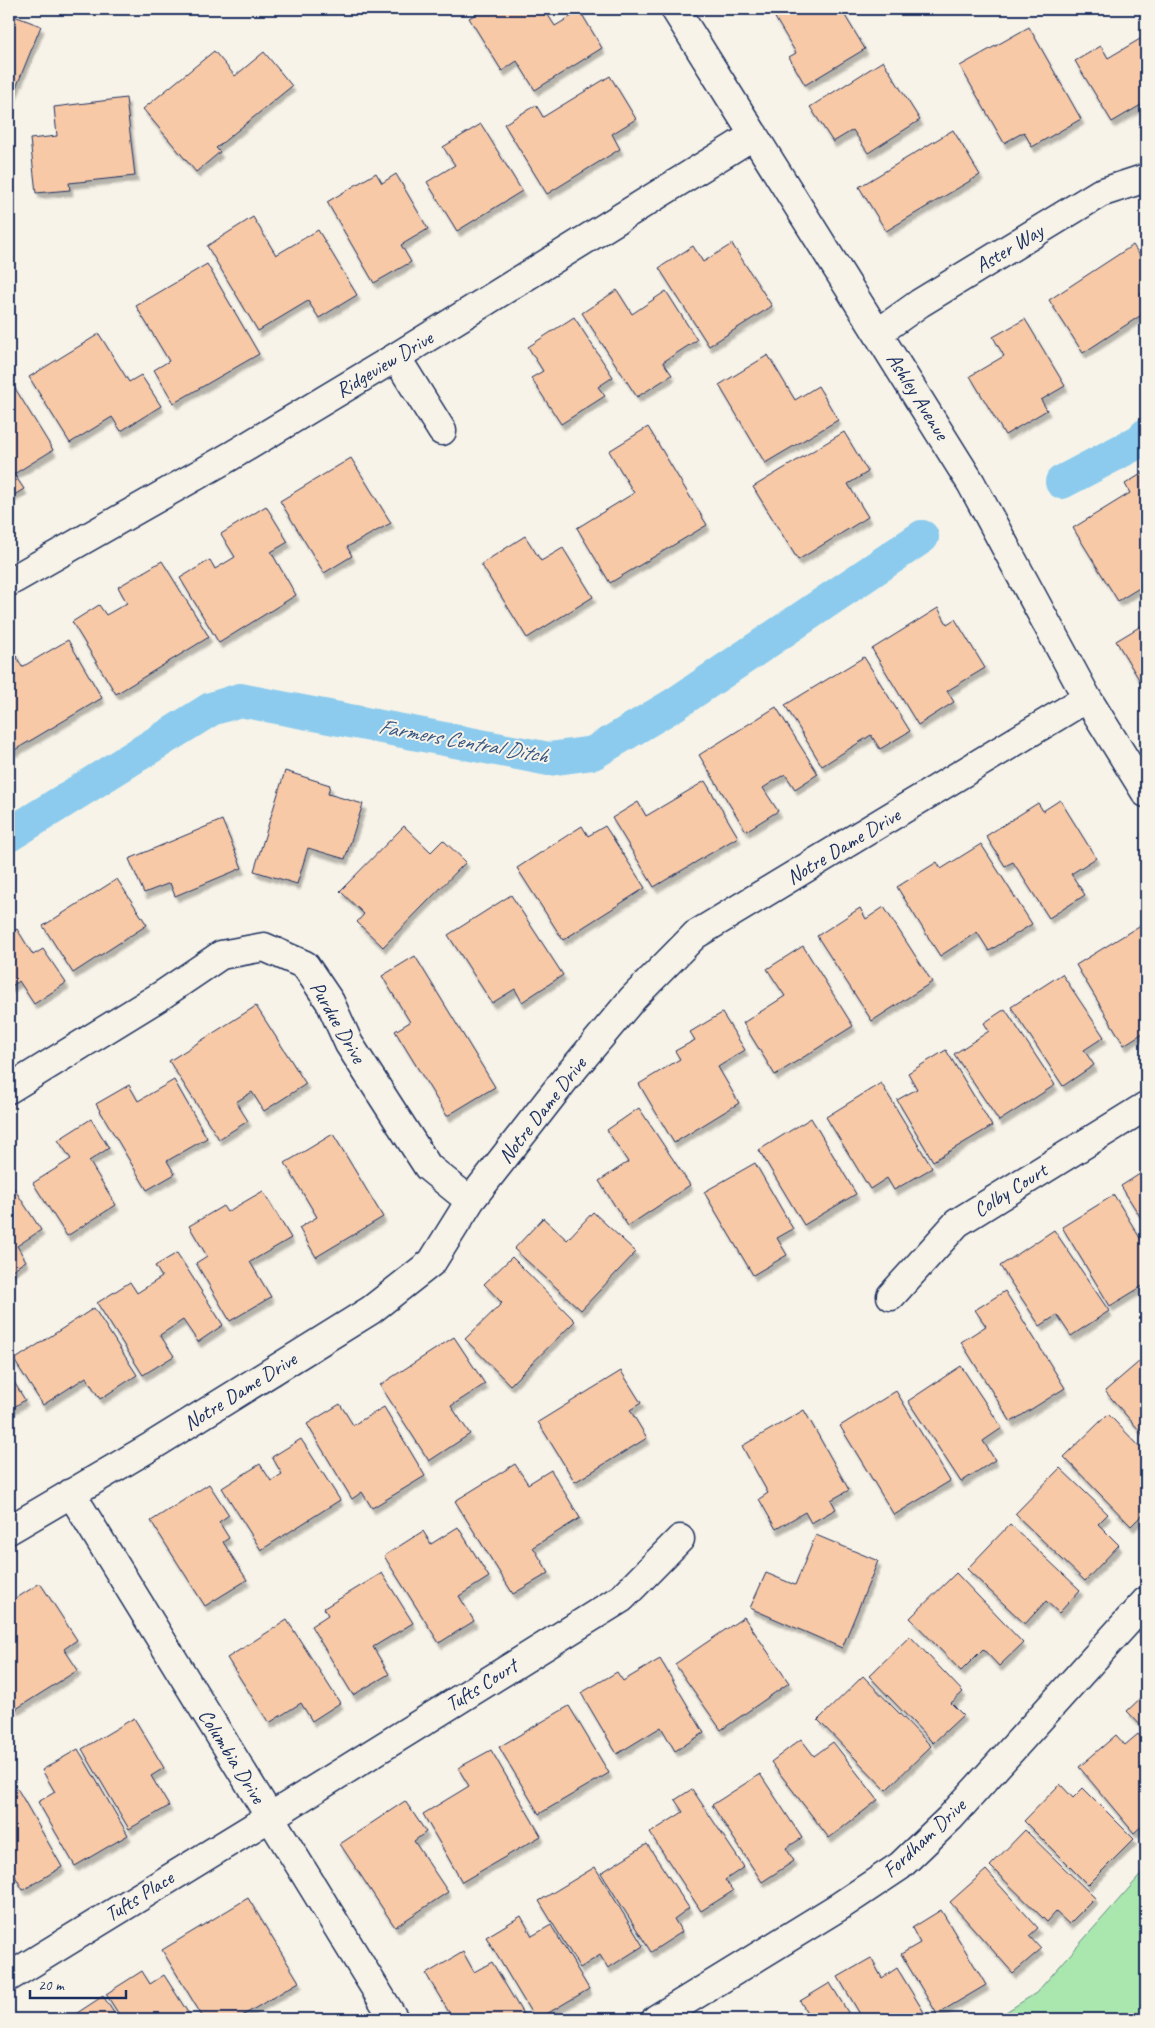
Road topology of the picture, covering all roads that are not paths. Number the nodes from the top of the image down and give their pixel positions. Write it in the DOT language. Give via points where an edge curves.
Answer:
graph roads {
  1 [pos="674,9"];
  2 [pos="754,135"];
  3 [pos="1146,178"];
  4 [pos="878,333"];
  5 [pos="396,357"];
  6 [pos="442,431"];
  7 [pos="9,582"];
  8 [pos="1087,698"];
  9 [pos="1146,793"];
  10 [pos="9,1089"];
  11 [pos="1146,1106"];
  12 [pos="470,1201"];
  13 [pos="891,1296"];
  14 [pos="71,1493"];
  15 [pos="9,1530"];
  16 [pos="680,1539"];
  17 [pos="1146,1601"];
  18 [pos="270,1817"];
  19 [pos="9,1977"];
  20 [pos="394,2019"];
  21 [pos="656,2019"];
  1 -- 2 [label="street, Ashley Avenue"];
  2 -- 4 [label="street, Ashley Avenue"];
  2 -- 5 [label="street, Ridgeview Drive"];
  3 -- 4 [label="street, Aster Way" via="1100,193 920,303"];
  4 -- 8 [label="street, Ashley Avenue" via="971,483"];
  5 -- 6 [label="street"];
  5 -- 7 [label="street, Ridgeview Drive" via="231,456"];
  8 -- 9 [label="street, Ashley Avenue"];
  8 -- 12 [label="street, Notre Dame Drive" via="695,935 633,998"];
  10 -- 12 [label="street, Purdue Drive" via="162,996 221,955 264,947 305,965 330,1002 349,1044 428,1167"];
  11 -- 13 [label="street, Colby Court" via="957,1223"];
  12 -- 14 [label="street, Notre Dame Drive" via="432,1262 371,1310"];
  14 -- 15 [label="street, Notre Dame Drive"];
  14 -- 18 [label="street, Columbia Drive"];
  16 -- 18 [label="street, Tufts Court" via="622,1598"];
  17 -- 21 [label="street, Fordham Drive" via="950,1818 900,1866"];
  18 -- 19 [label="street, Tufts Place"];
  18 -- 20 [label="street, Columbia Drive"];
}
